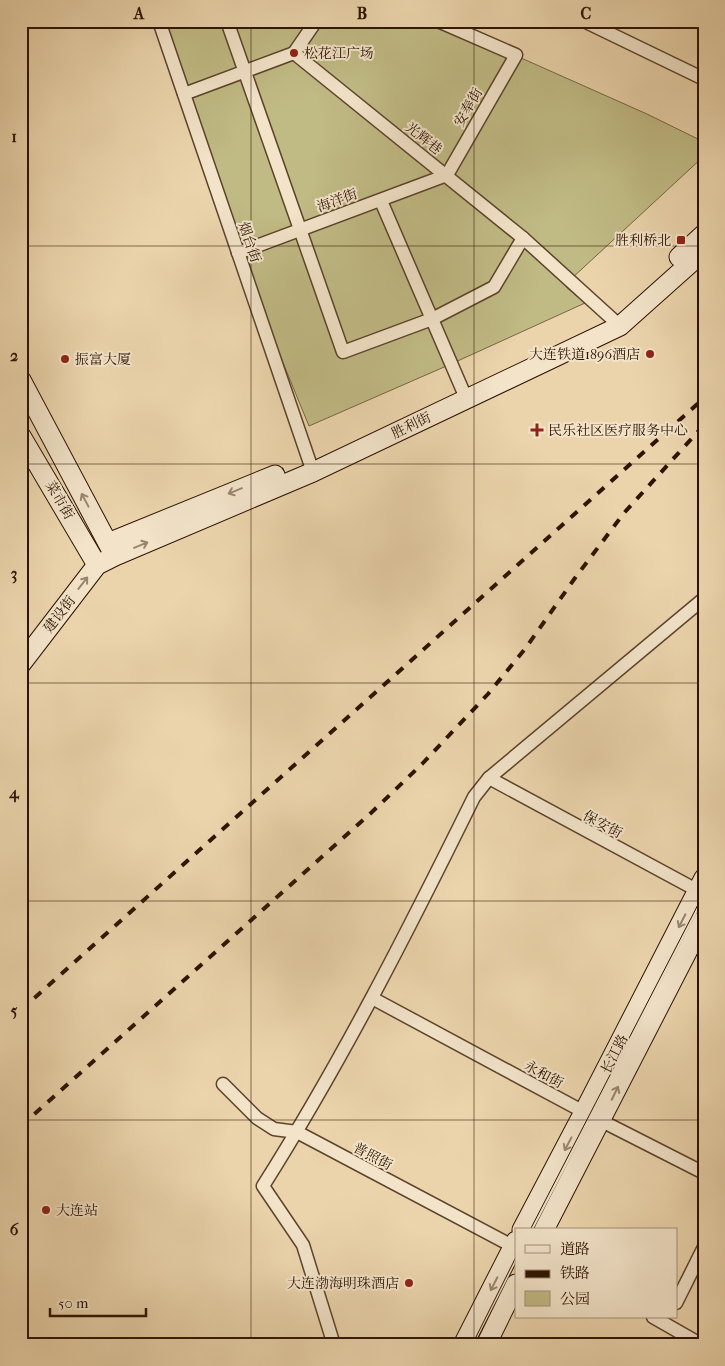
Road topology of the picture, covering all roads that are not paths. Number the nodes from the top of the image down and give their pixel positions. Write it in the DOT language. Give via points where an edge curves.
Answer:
graph roads {
  1 [pos="159,21"];
  2 [pos="227,21"];
  3 [pos="438,21"];
  4 [pos="584,21"];
  5 [pos="314,22"];
  6 [pos="294,53"];
  7 [pos="245,72"];
  8 [pos="704,79"];
  9 [pos="184,94"];
  10 [pos="447,175"];
  11 [pos="380,200"];
  12 [pos="301,230"];
  13 [pos="704,234"];
  14 [pos="523,238"];
  15 [pos="704,251"];
  16 [pos="238,253"];
  17 [pos="432,319"];
  18 [pos="616,322"];
  19 [pos="22,382"];
  20 [pos="464,393"];
  21 [pos="21,436"];
  22 [pos="311,466"];
  23 [pos="111,549"];
  24 [pos="97,565"];
  25 [pos="702,602"];
  26 [pos="21,664"];
  27 [pos="489,778"];
  28 [pos="702,889"];
  29 [pos="704,919"];
  30 [pos="372,998"];
  31 [pos="223,1084"];
  32 [pos="593,1117"];
  33 [pos="297,1132"];
  34 [pos="704,1173"];
  35 [pos="523,1228"];
  36 [pos="545,1228"];
  37 [pos="515,1245"];
  38 [pos="704,1247"];
  39 [pos="515,1286"];
  40 [pos="678,1299"];
  41 [pos="668,1320"];
  42 [pos="334,1345"];
  43 [pos="462,1345"];
  44 [pos="486,1345"];
  45 [pos="702,1345"];
  1 -- 9 [label="street, 烟台街"];
  2 -- 7 [label="street"];
  3 -- 10 [label="street, 安奉街" via="516,55"];
  4 -- 8 [label="street"];
  5 -- 6 [label="street"];
  6 -- 7 [label="street"];
  6 -- 10 [label="street, 光辉巷"];
  7 -- 9 [label="street"];
  7 -- 12 [label="street"];
  9 -- 16 [label="street, 烟台街"];
  10 -- 11 [label="street, 海洋街"];
  10 -- 14 [label="street, 光辉巷"];
  11 -- 12 [label="street, 海洋街"];
  11 -- 17 [label="street"];
  12 -- 16 [label="street, 海洋街"];
  12 -- 17 [label="street" via="343,352"];
  13 -- 18 [label="main road, 胜利街"];
  14 -- 17 [label="street" via="494,286"];
  14 -- 18 [label="street, 光辉巷"];
  15 -- 18 [label="main road, 胜利街"];
  16 -- 22 [label="street, 烟台街"];
  17 -- 20 [label="street"];
  18 -- 20 [label="main road, 胜利街"];
  23 -- 19 [label="main road, one-way"];
  20 -- 22 [label="main road, 胜利街"];
  21 -- 24 [label="main road, 菜市街"];
  22 -- 23 [label="main road, 胜利街"];
  23 -- 24 [label="main road, 胜利街"];
  26 -- 24 [label="main road, 建设街, one-way"];
  25 -- 27 [label="street"];
  27 -- 28 [label="street, 保安街"];
  27 -- 30 [label="street" via="474,797"];
  28 -- 32 [label="main road, 长江路, one-way"];
  32 -- 29 [label="main road, 长江路, one-way"];
  30 -- 32 [label="street, 永和街"];
  30 -- 33 [label="street"];
  31 -- 33 [label="street, 普照街" via="257,1118 274,1129"];
  32 -- 34 [label="street, 永和街"];
  32 -- 35 [label="main road, 长江路, one-way"];
  32 -- 36 [label="main road, 长江路"];
  33 -- 37 [label="street, 普照街"];
  33 -- 42 [label="street" via="264,1186 303,1245"];
  37 -- 43 [label="main road, one-way"];
  38 -- 40 [label="street"];
  39 -- 44 [label="main road"];
  41 -- 45 [label="street"];
}
